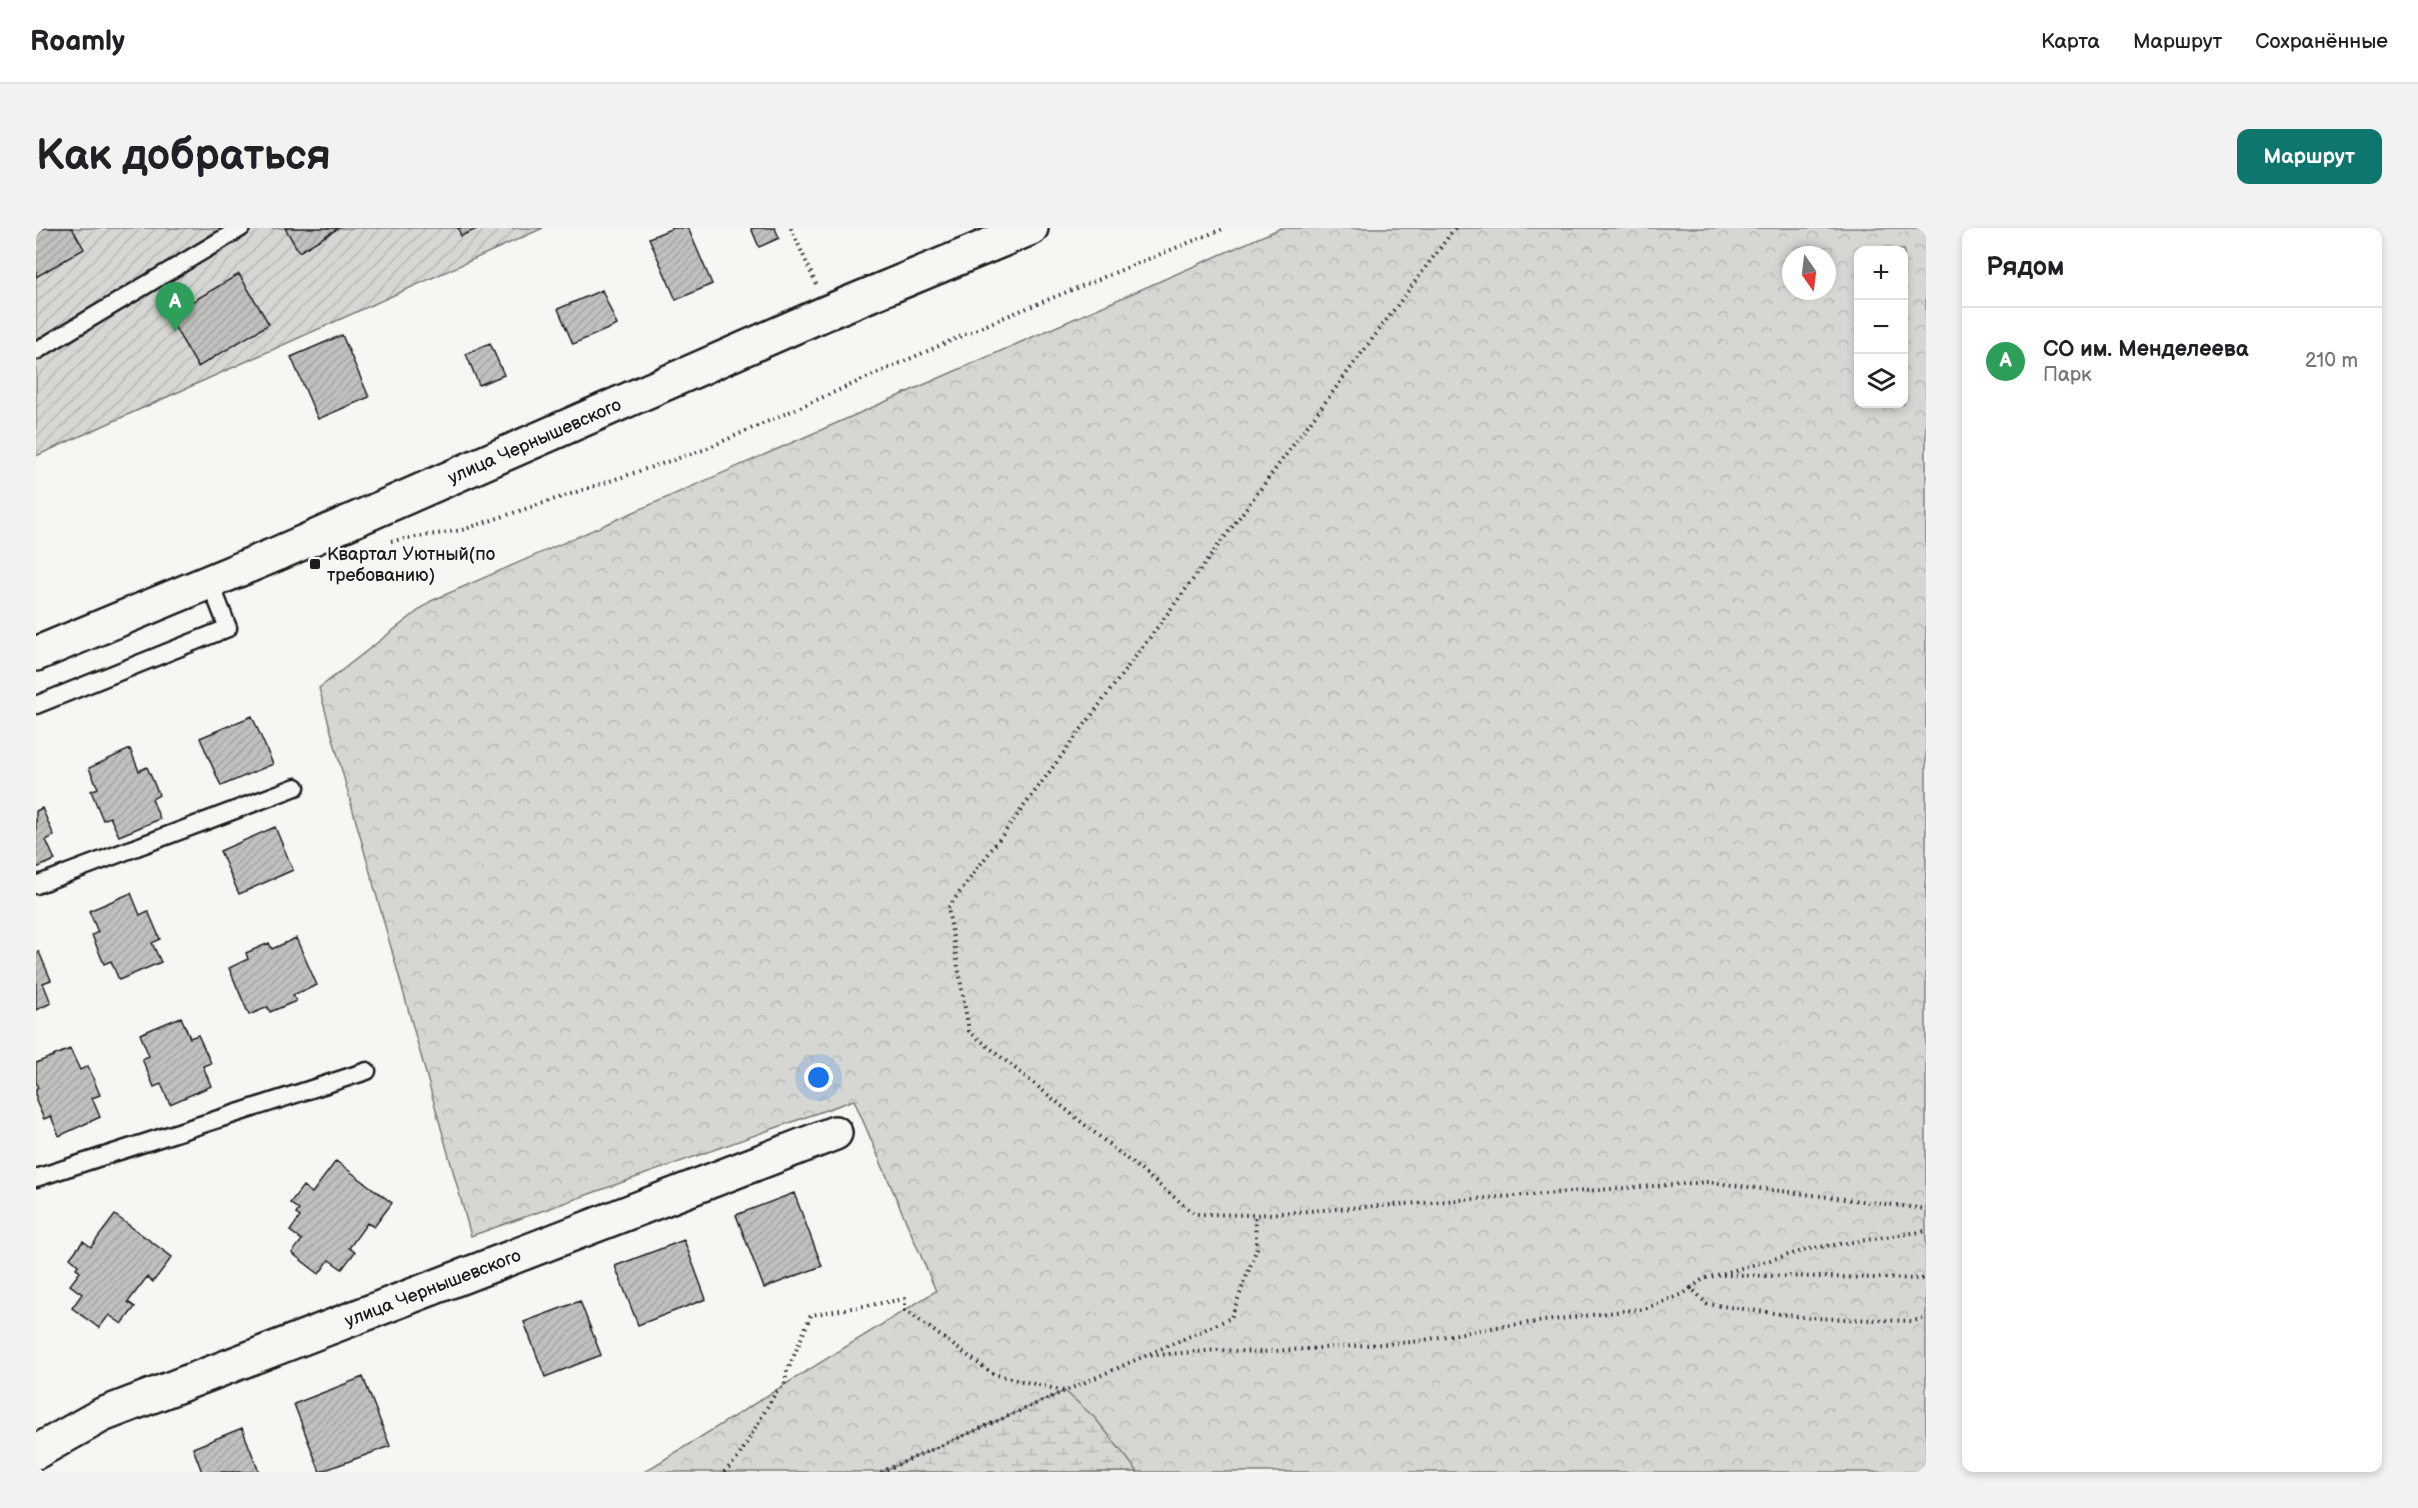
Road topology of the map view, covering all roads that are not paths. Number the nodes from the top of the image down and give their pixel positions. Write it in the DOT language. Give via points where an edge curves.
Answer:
graph roads {
  1 [pos="241,228"];
  2 [pos="1031,228"];
  3 [pos="36,351"];
  4 [pos="210,582"];
  5 [pos="36,654"];
  6 [pos="36,705"];
  7 [pos="296,787"];
  8 [pos="36,885"];
  9 [pos="367,1071"];
  10 [pos="835,1133"];
  11 [pos="36,1178"];
  12 [pos="36,1452"];
  1 -- 3 [label="lane"];
  2 -- 4 [label="street, улица Чернышевского" via="828,312"];
  4 -- 5 [label="street, улица Чернышевского"];
  4 -- 6 [label="lane" via="228,628"];
  7 -- 8 [label="lane"];
  9 -- 11 [label="lane"];
  10 -- 12 [label="street, улица Чернышевского" via="102,1415"];
}
